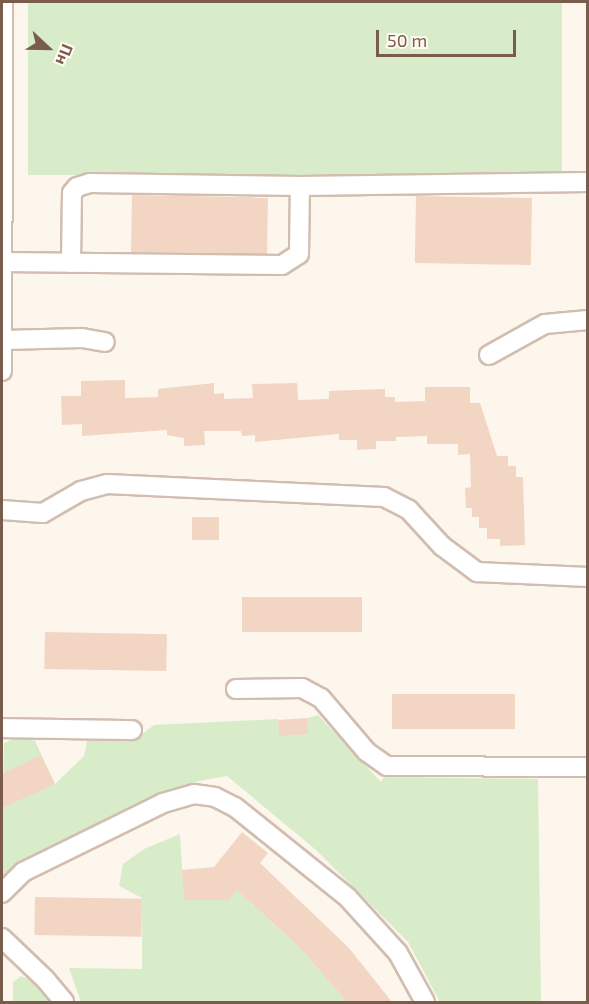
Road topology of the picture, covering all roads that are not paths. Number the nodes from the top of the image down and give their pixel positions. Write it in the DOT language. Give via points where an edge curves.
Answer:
graph roads {
  1 [pos="3,2"];
  2 [pos="3,167"];
  3 [pos="588,182"];
  4 [pos="300,186"];
  5 [pos="3,262"];
  6 [pos="71,263"];
  7 [pos="2,290"];
  8 [pos="588,320"];
  9 [pos="4,340"];
  10 [pos="105,342"];
  11 [pos="489,355"];
  12 [pos="2,371"];
  13 [pos="2,510"];
  14 [pos="588,577"];
  15 [pos="236,689"];
  16 [pos="2,728"];
  17 [pos="132,730"];
  18 [pos="588,767"];
  19 [pos="2,893"];
  20 [pos="2,938"];
  21 [pos="64,1002"];
  22 [pos="425,1002"];
  1 -- 2 [label="street"];
  2 -- 5 [label="street"];
  3 -- 4 [label="street"];
  4 -- 6 [label="street" via="299,254 282,265"];
  4 -- 6 [label="street" via="90,183 77,187 72,193"];
  5 -- 6 [label="street"];
  5 -- 7 [label="street"];
  7 -- 9 [label="street"];
  8 -- 11 [label="street" via="545,324"];
  9 -- 10 [label="street" via="82,338"];
  9 -- 12 [label="street"];
  13 -- 14 [label="street" via="43,513 81,491 106,484 384,497 409,510 441,546 477,572"];
  15 -- 18 [label="street" via="302,688 321,698 367,752 387,766"];
  16 -- 17 [label="street"];
  19 -- 22 [label="street" via="23,872 163,803 194,794 215,797 235,807 348,898 398,953"];
  20 -- 21 [label="street"];
}
